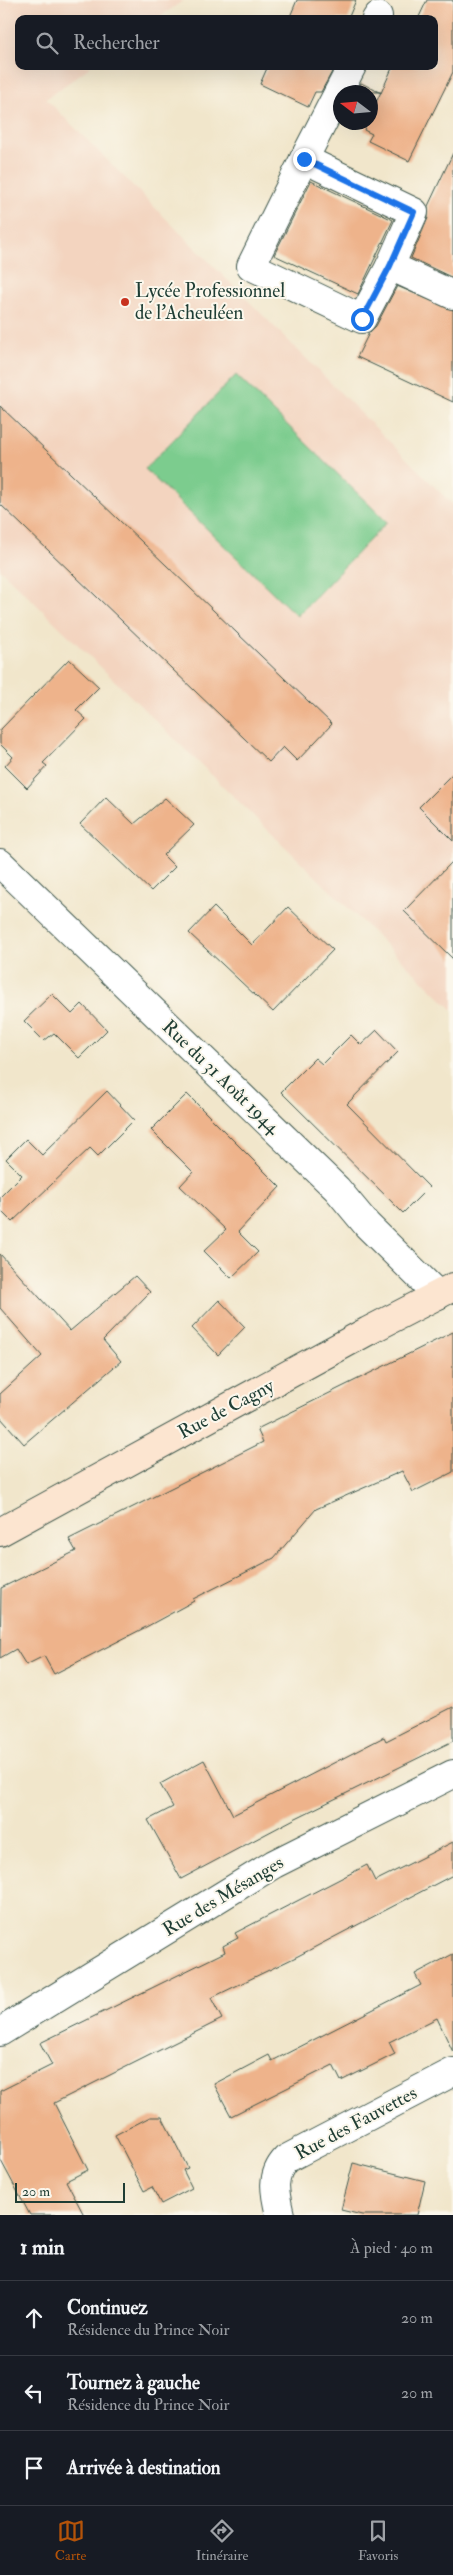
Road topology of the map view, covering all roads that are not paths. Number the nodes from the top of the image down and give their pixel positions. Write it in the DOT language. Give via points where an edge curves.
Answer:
graph roads {
  1 [pos="350,70"];
  2 [pos="304,159"];
  3 [pos="390,266"];
  4 [pos="453,295"];
  5 [pos="0,862"];
  6 [pos="446,1291"];
  7 [pos="0,1532"];
  8 [pos="453,1774"];
  9 [pos="0,2032"];
  10 [pos="453,2072"];
  11 [pos="280,2215"];
  1 -- 2 [label="street"];
  2 -- 3 [label="street" via="414,212"];
  2 -- 3 [label="street" via="251,266 362,319"];
  3 -- 4 [label="street"];
  5 -- 6 [label="street, Rue du 31 Août 1944" via="337,1189 367,1225"];
  6 -- 7 [label="main road, Rue de Cagny"];
  8 -- 9 [label="street, Rue des Mésanges" via="274,1864"];
  10 -- 11 [label="street, Rue des Fauvettes" via="286,2159 278,2168 274,2192"];
}
